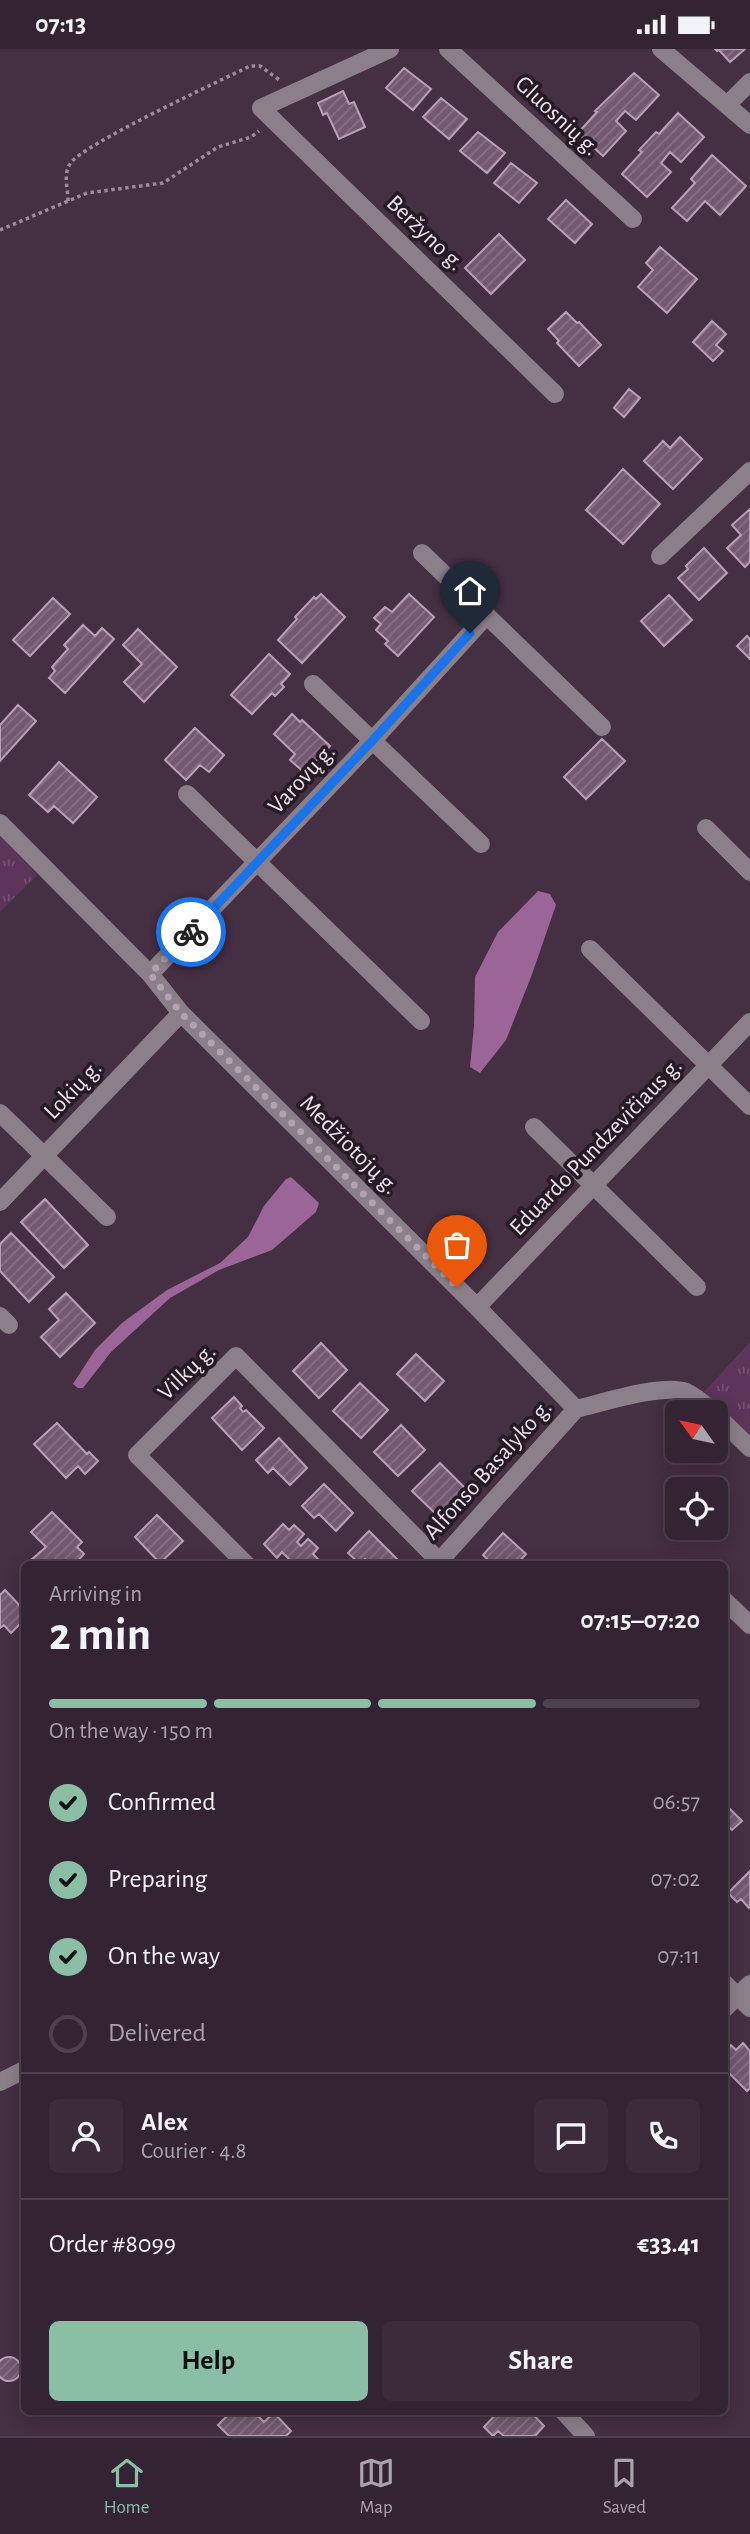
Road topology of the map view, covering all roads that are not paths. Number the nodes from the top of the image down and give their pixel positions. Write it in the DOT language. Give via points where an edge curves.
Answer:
graph roads {
  1 [pos="390,49"];
  2 [pos="449,49"];
  3 [pos="661,49"];
  4 [pos="750,82"];
  5 [pos="727,106"];
  6 [pos="750,125"];
  7 [pos="633,219"];
  8 [pos="555,394"];
  9 [pos="750,471"];
  10 [pos="422,553"];
  11 [pos="660,557"];
  12 [pos="487,615"];
  13 [pos="313,684"];
  14 [pos="602,727"];
  15 [pos="373,740"];
  16 [pos="187,794"];
  17 [pos="0,823"];
  18 [pos="706,828"];
  19 [pos="481,844"];
  20 [pos="257,862"];
  21 [pos="750,872"];
  22 [pos="590,949"];
  23 [pos="150,974"];
  24 [pos="181,1013"];
  25 [pos="421,1021"];
  26 [pos="750,1022"];
  27 [pos="708,1065"];
  28 [pos="750,1107"];
  29 [pos="0,1113"];
  30 [pos="534,1127"];
  31 [pos="44,1156"];
  32 [pos="593,1185"];
  33 [pos="0,1202"];
  34 [pos="107,1217"];
  35 [pos="697,1287"];
  36 [pos="477,1307"];
  37 [pos="699,1400"];
  38 [pos="576,1409"];
  39 [pos="728,1427"];
  40 [pos="750,1447"];
  41 [pos="243,1561"];
  42 [pos="435,1561"];
  43 [pos="439,1561"];
  44 [pos="728,1603"];
  45 [pos="750,1626"];
  46 [pos="728,1985"];
  47 [pos="746,1996"];
  48 [pos="728,2007"];
  49 [pos="21,2072"];
  50 [pos="0,2082"];
  51 [pos="567,2415"];
  52 [pos="586,2436"];
  1 -- 8 [label="street, Beržyno g." via="261,108"];
  2 -- 7 [label="street, Gluosnių g."];
  3 -- 5 [label="street"];
  4 -- 5 [label="street"];
  5 -- 6 [label="street"];
  9 -- 11 [label="street"];
  10 -- 12 [label="street"];
  12 -- 14 [label="street"];
  12 -- 15 [label="street, Varovų g."];
  13 -- 15 [label="street"];
  15 -- 19 [label="street"];
  15 -- 20 [label="street, Varovų g."];
  16 -- 20 [label="street"];
  17 -- 23 [label="street, Medžiotojų g."];
  18 -- 21 [label="street"];
  20 -- 23 [label="street, Varovų g."];
  20 -- 25 [label="street"];
  22 -- 27 [label="street"];
  23 -- 24 [label="street, Medžiotojų g."];
  24 -- 31 [label="street, Lokių g."];
  24 -- 36 [label="street, Medžiotojų g."];
  26 -- 27 [label="street, Eduardo Pundzevičiaus g."];
  27 -- 28 [label="street"];
  27 -- 32 [label="street, Eduardo Pundzevičiaus g."];
  29 -- 31 [label="street"];
  30 -- 32 [label="street"];
  31 -- 33 [label="street, Lokių g."];
  31 -- 34 [label="street"];
  32 -- 35 [label="street"];
  32 -- 36 [label="street, Eduardo Pundzevičiaus g."];
  36 -- 38 [label="street, Medžiotojų g."];
  37 -- 38 [label="street" via="683,1391 663,1389"];
  38 -- 43 [label="street, Alfonso Basalyko g."];
  39 -- 40 [label="street"];
  41 -- 42 [label="street, Vilkų g." via="137,1455 236,1356"];
  44 -- 45 [label="street"];
  46 -- 47 [label="street"];
  47 -- 48 [label="street"];
  49 -- 50 [label="street"];
  51 -- 52 [label="street"];
}
